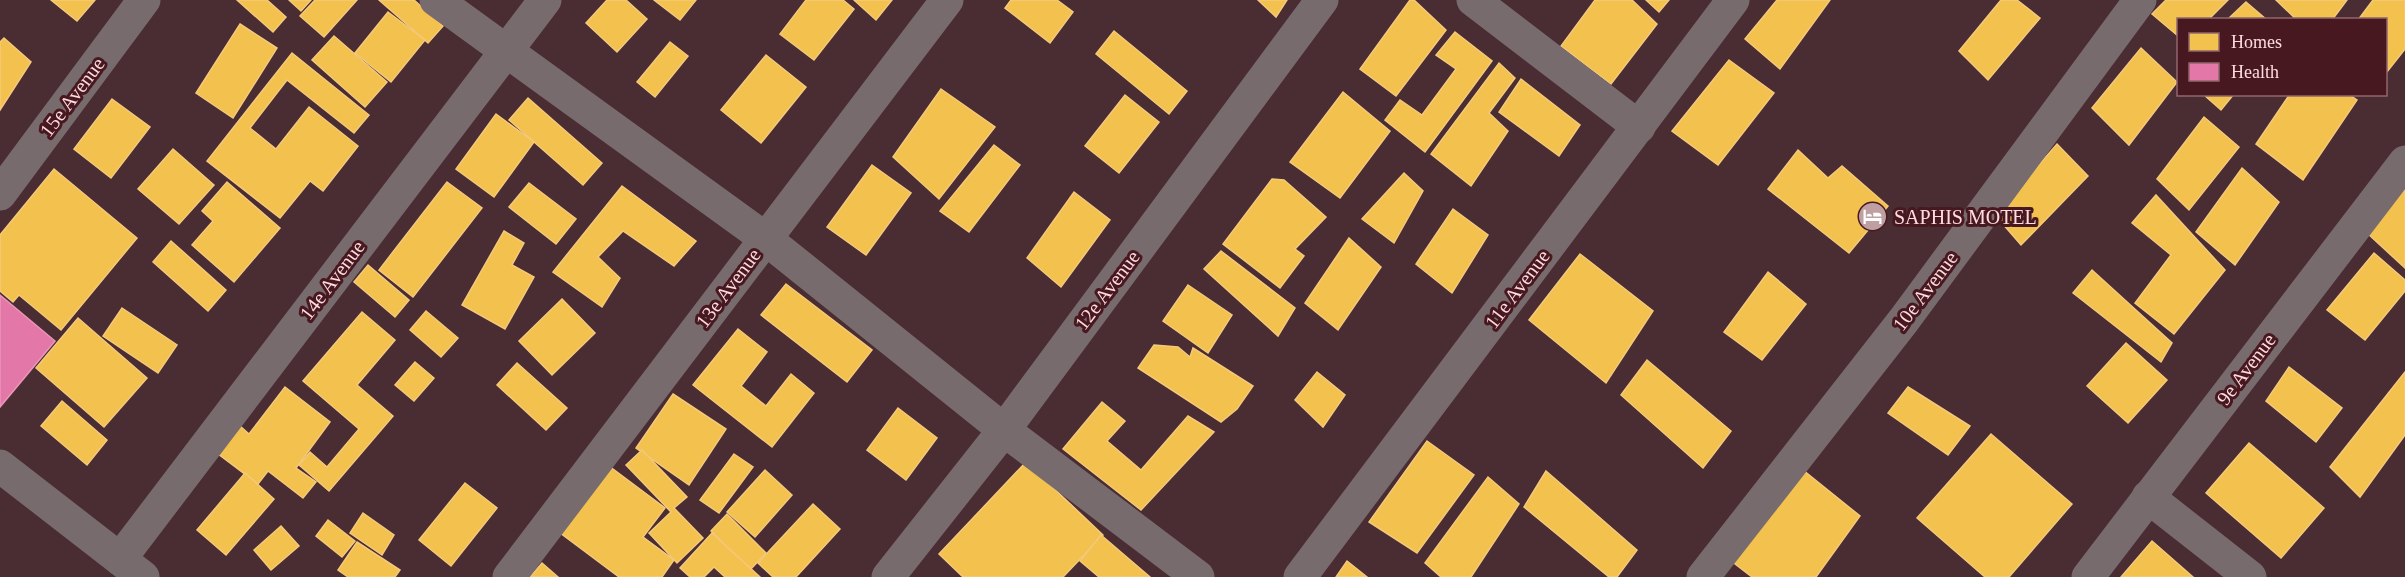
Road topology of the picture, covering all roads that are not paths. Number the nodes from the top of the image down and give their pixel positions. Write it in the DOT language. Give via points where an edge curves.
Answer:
graph roads {
  1 [pos="144,0"];
  2 [pos="436,0"];
  3 [pos="545,0"];
  4 [pos="947,0"];
  5 [pos="1322,0"];
  6 [pos="1473,0"];
  7 [pos="1733,0"];
  8 [pos="2140,0"];
  9 [pos="506,52"];
  10 [pos="1639,127"];
  11 [pos="2405,162"];
  12 [pos="0,194"];
  13 [pos="766,239"];
  14 [pos="1004,430"];
  15 [pos="0,466"];
  16 [pos="2148,497"];
  17 [pos="131,568"];
  18 [pos="509,577"];
  19 [pos="888,577"];
  20 [pos="1198,577"];
  21 [pos="1300,577"];
  22 [pos="1703,577"];
  23 [pos="2088,577"];
  24 [pos="2250,577"];
  1 -- 12 [label="street, 15e Avenue"];
  2 -- 9 [label="street"];
  3 -- 9 [label="street, 14e Avenue"];
  4 -- 13 [label="street, 13e Avenue"];
  5 -- 14 [label="street, 12e Avenue"];
  6 -- 10 [label="street"];
  7 -- 10 [label="street, 11e Avenue"];
  8 -- 22 [label="street, 10e Avenue" via="1904,320"];
  9 -- 13 [label="street"];
  9 -- 17 [label="street, 14e Avenue"];
  10 -- 21 [label="street, 11e Avenue"];
  11 -- 16 [label="street, 9e Avenue"];
  13 -- 14 [label="street"];
  13 -- 18 [label="street, 13e Avenue"];
  14 -- 19 [label="street, 12e Avenue"];
  14 -- 20 [label="street"];
  15 -- 17 [label="street"];
  16 -- 23 [label="street, 9e Avenue"];
  16 -- 24 [label="street"];
}
